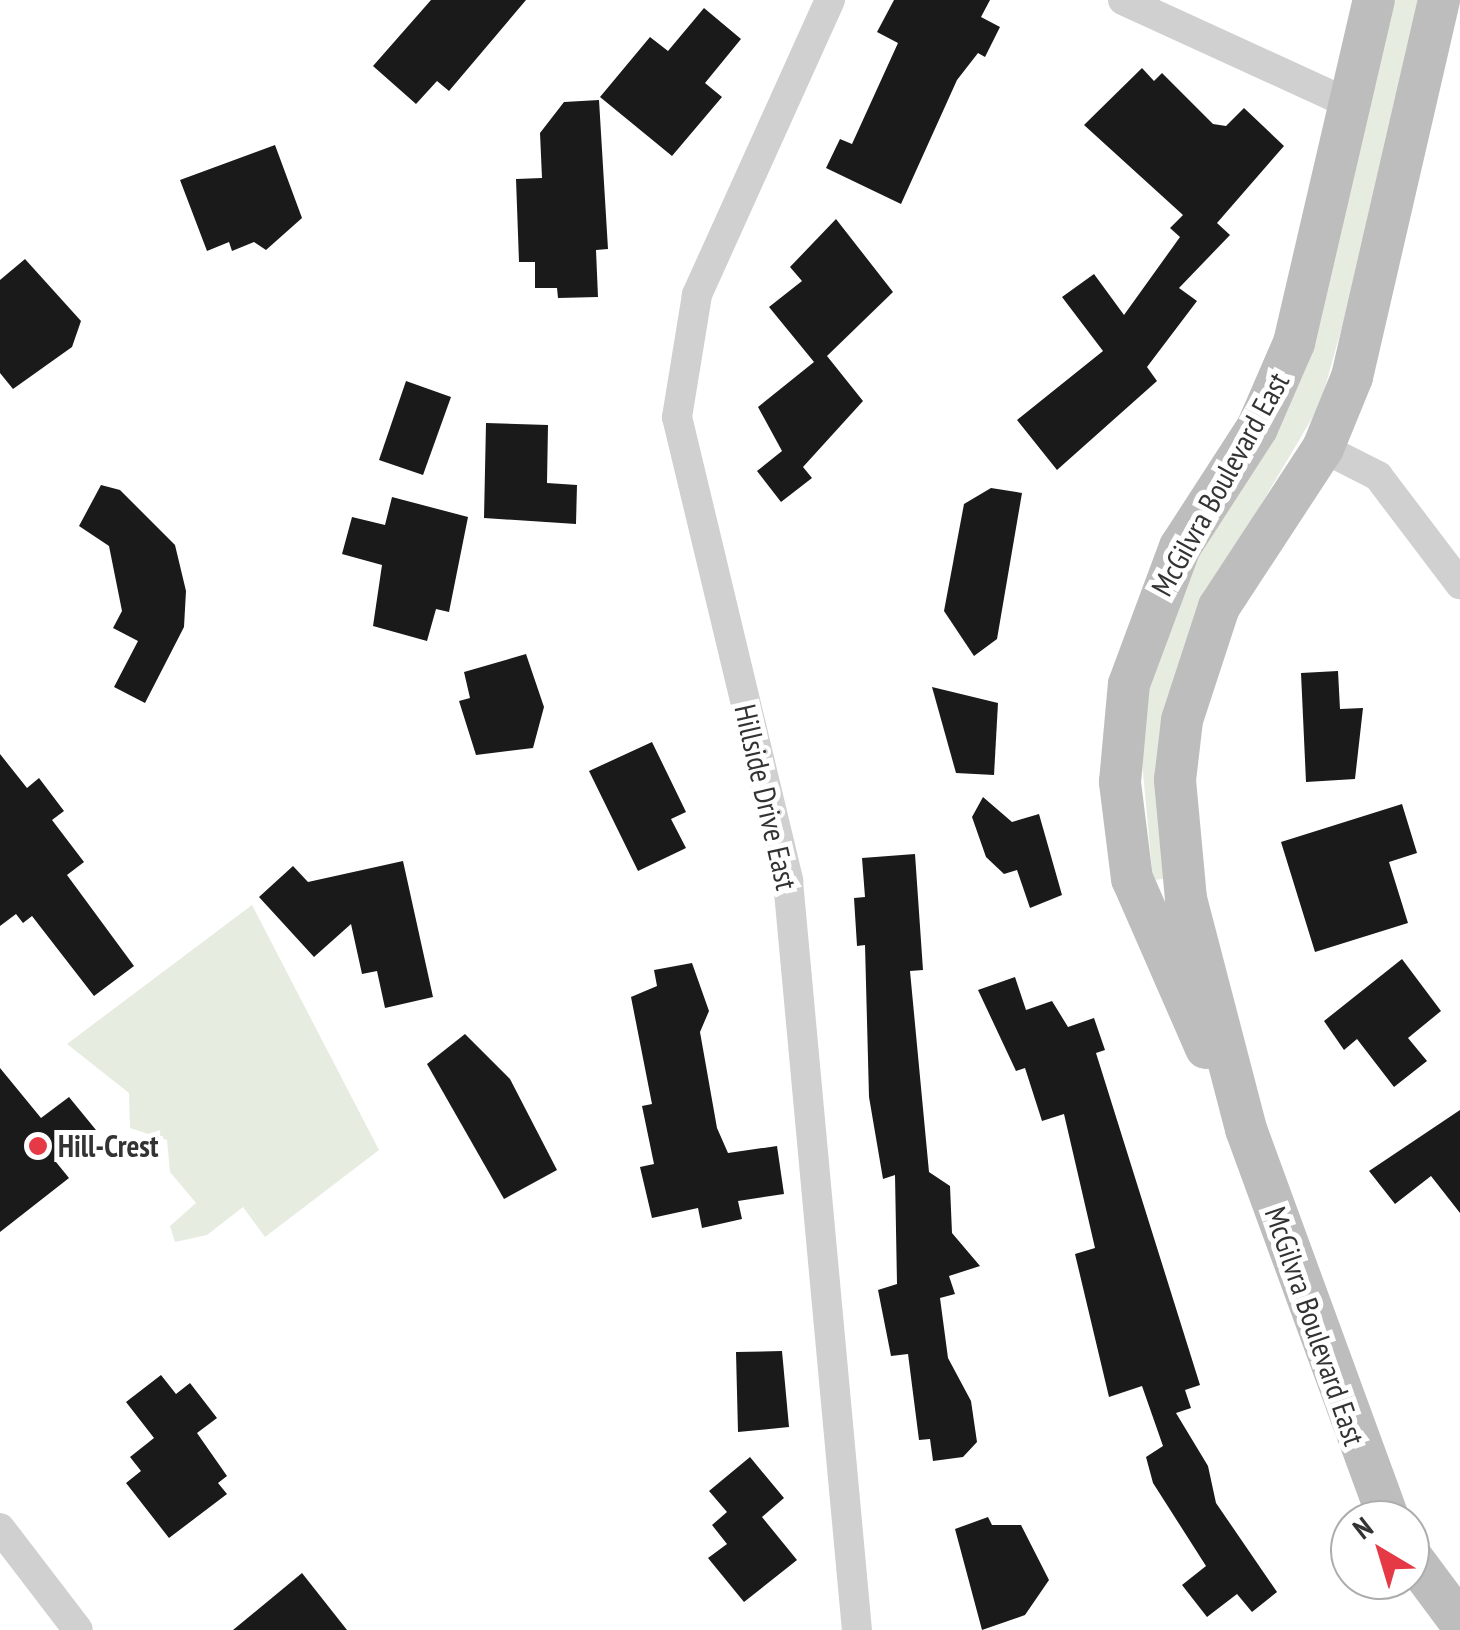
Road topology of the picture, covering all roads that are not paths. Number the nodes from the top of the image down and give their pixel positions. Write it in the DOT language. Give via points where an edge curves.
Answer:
graph roads {
  1 [pos="830,0"];
  2 [pos="1123,0"];
  3 [pos="1374,0"];
  4 [pos="1439,0"];
  5 [pos="1350,104"];
  6 [pos="1323,448"];
  7 [pos="1460,584"];
  8 [pos="1246,1129"];
  9 [pos="1382,1500"];
  10 [pos="0,1528"];
  11 [pos="1430,1581"];
  12 [pos="1460,1622"];
  13 [pos="78,1630"];
  14 [pos="857,1630"];
  1 -- 14 [label="street, Hillside Drive East" via="697,295 677,418 788,881"];
  2 -- 5 [label="street"];
  3 -- 5 [label="street, McGilvra Boulevard East"];
  4 -- 6 [label="street, McGilvra Boulevard East" via="1352,377"];
  5 -- 8 [label="street, McGilvra Boulevard East" via="1294,343 1258,428 1158,591 1122,734 1124,832 1146,927"];
  6 -- 7 [label="street" via="1378,476"];
  6 -- 8 [label="street, McGilvra Boulevard East" via="1220,607 1197,662 1178,760 1186,899"];
  8 -- 9 [label="street, McGilvra Boulevard East"];
  10 -- 13 [label="street"];
  11 -- 12 [label="street"];
}
